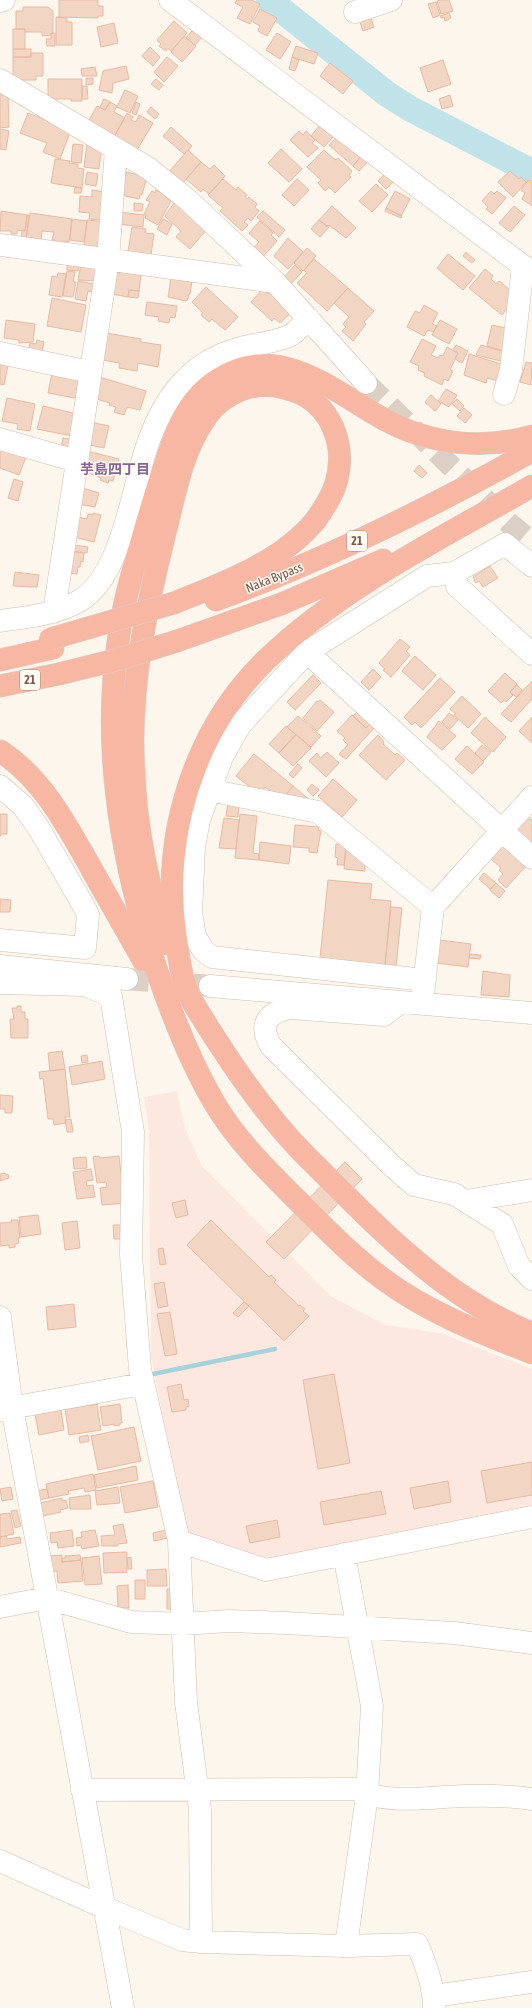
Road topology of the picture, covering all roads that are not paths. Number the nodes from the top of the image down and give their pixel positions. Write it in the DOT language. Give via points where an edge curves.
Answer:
graph roads {
  1 [pos="4,0"];
  2 [pos="170,0"];
  3 [pos="391,0"];
  4 [pos="0,1"];
  5 [pos="355,12"];
  6 [pos="0,80"];
  7 [pos="116,149"];
  8 [pos="0,245"];
  9 [pos="108,260"];
  10 [pos="527,269"];
  11 [pos="275,282"];
  12 [pos="309,319"];
  13 [pos="0,353"];
  14 [pos="90,372"];
  15 [pos="366,383"];
  16 [pos="504,394"];
  17 [pos="532,436"];
  18 [pos="0,439"];
  19 [pos="532,451"];
  20 [pos="76,461"];
  21 [pos="532,485"];
  22 [pos="532,566"];
  23 [pos="454,573"];
  24 [pos="175,609"];
  25 [pos="54,612"];
  26 [pos="0,621"];
  27 [pos="51,644"];
  28 [pos="0,651"];
  29 [pos="306,652"];
  30 [pos="532,654"];
  31 [pos="0,660"];
  32 [pos="0,686"];
  33 [pos="0,751"];
  34 [pos="0,786"];
  35 [pos="209,790"];
  36 [pos="532,797"];
  37 [pos="501,830"];
  38 [pos="532,858"];
  39 [pos="433,907"];
  40 [pos="0,940"];
  41 [pos="0,966"];
  42 [pos="127,979"];
  43 [pos="425,980"];
  44 [pos="0,983"];
  45 [pos="210,986"];
  46 [pos="187,990"];
  47 [pos="412,1002"];
  48 [pos="168,1003"];
  49 [pos="532,1013"];
  50 [pos="532,1190"];
  51 [pos="466,1201"];
  52 [pos="532,1279"];
  53 [pos="0,1317"];
  54 [pos="532,1333"];
  55 [pos="532,1353"];
  56 [pos="141,1377"];
  57 [pos="7,1404"];
  58 [pos="532,1517"];
  59 [pos="179,1541"];
  60 [pos="344,1554"];
  61 [pos="47,1598"];
  62 [pos="0,1607"];
  63 [pos="183,1624"];
  64 [pos="358,1627"];
  65 [pos="532,1643"];
  66 [pos="82,1790"];
  67 [pos="197,1790"];
  68 [pos="367,1795"];
  69 [pos="532,1799"];
  70 [pos="0,1861"];
  71 [pos="104,1908"];
  72 [pos="201,1942"];
  73 [pos="346,1946"];
  74 [pos="532,1982"];
  75 [pos="434,2002"];
  76 [pos="123,2008"];
  1 -- 4 [label="street"];
  2 -- 10 [label="street"];
  3 -- 5 [label="street"];
  6 -- 7 [label="street"];
  7 -- 9 [label="street"];
  7 -- 11 [label="street" via="148,168 188,200"];
  8 -- 9 [label="street"];
  9 -- 11 [label="street"];
  9 -- 14 [label="street"];
  10 -- 16 [label="street" via="511,370"];
  11 -- 12 [label="street"];
  12 -- 15 [label="street"];
  12 -- 25 [label="street" via="291,335 216,356 199,366 182,382 168,400 155,424 120,543 108,568 96,586 80,601"];
  13 -- 14 [label="street"];
  14 -- 20 [label="street"];
  17 -- 48 [label="highway" via="480,444 431,438 389,422 328,384 306,374 288,368 268,366 233,371 217,379 189,406 166,460 129,585 118,639 114,682 114,762 124,846 141,922"];
  18 -- 20 [label="street"];
  19 -- 24 [label="highway, Naka Bypass / 21" via="438,502 285,573"];
  20 -- 25 [label="street"];
  21 -- 32 [label="highway, Naka Bypass / 21, bridge" via="386,559 281,604 119,659"];
  21 -- 46 [label="highway" via="389,569 335,604 265,661 239,691 200,757 185,793 178,824 172,894 178,954"];
  22 -- 23 [label="street" via="506,544"];
  23 -- 29 [label="street" via="427,576"];
  23 -- 30 [label="street" via="457,586"];
  24 -- 27 [label="highway, Naka Bypass / 21"];
  24 -- 46 [label="highway" via="261,563 293,542 314,522 327,504 336,485 340,449 327,415 314,402 298,392 280,386 244,389 228,396 204,421 193,438 174,496 150,596 134,705 133,747 137,816 150,889 170,950"];
  25 -- 26 [label="street"];
  27 -- 28 [label="highway"];
  27 -- 31 [label="highway, Naka Bypass / 21"];
  29 -- 35 [label="street" via="240,725 222,757"];
  29 -- 37 [label="street"];
  33 -- 48 [label="highway" via="30,775 63,819"];
  34 -- 40 [label="street" via="23,806 38,826 88,915 85,948"];
  35 -- 39 [label="street" via="318,812"];
  35 -- 43 [label="street" via="199,820 191,880 191,913 195,936 203,950 212,957"];
  36 -- 37 [label="street"];
  37 -- 38 [label="street"];
  37 -- 39 [label="street"];
  39 -- 43 [label="street"];
  41 -- 42 [label="street"];
  43 -- 47 [label="street"];
  44 -- 56 [label="street" via="84,986 110,996 132,1132 131,1255"];
  45 -- 47 [label="street"];
  46 -- 54 [label="highway" via="232,1064 284,1134 386,1236 424,1269 459,1294 488,1312"];
  47 -- 49 [label="street"];
  47 -- 51 [label="street" via="384,1015 291,1008 280,1010 270,1017 265,1036 270,1046 414,1185 454,1194"];
  48 -- 55 [label="highway" via="201,1080 236,1135 357,1259 386,1282 424,1304"];
  50 -- 51 [label="street"];
  51 -- 52 [label="street" via="502,1224 519,1266"];
  53 -- 57 [label="street"];
  56 -- 57 [label="street"];
  56 -- 59 [label="street"];
  57 -- 61 [label="street"];
  58 -- 60 [label="street"];
  59 -- 60 [label="street" via="266,1570"];
  59 -- 63 [label="street"];
  60 -- 64 [label="street"];
  61 -- 62 [label="street"];
  61 -- 63 [label="street" via="131,1622"];
  61 -- 66 [label="street"];
  63 -- 64 [label="street" via="229,1621"];
  63 -- 67 [label="street" via="186,1702"];
  64 -- 65 [label="street" via="454,1633"];
  64 -- 68 [label="street" via="372,1706"];
  66 -- 67 [label="street"];
  66 -- 71 [label="street"];
  67 -- 68 [label="street" via="355,1789"];
  67 -- 72 [label="street" via="200,1810"];
  68 -- 69 [label="street" via="422,1800 508,1795"];
  68 -- 73 [label="street"];
  70 -- 71 [label="street"];
  71 -- 72 [label="street" via="182,1940"];
  71 -- 76 [label="street"];
  72 -- 73 [label="street"];
  73 -- 75 [label="street" via="417,1944 426,1963"];
  74 -- 75 [label="street"];
}
